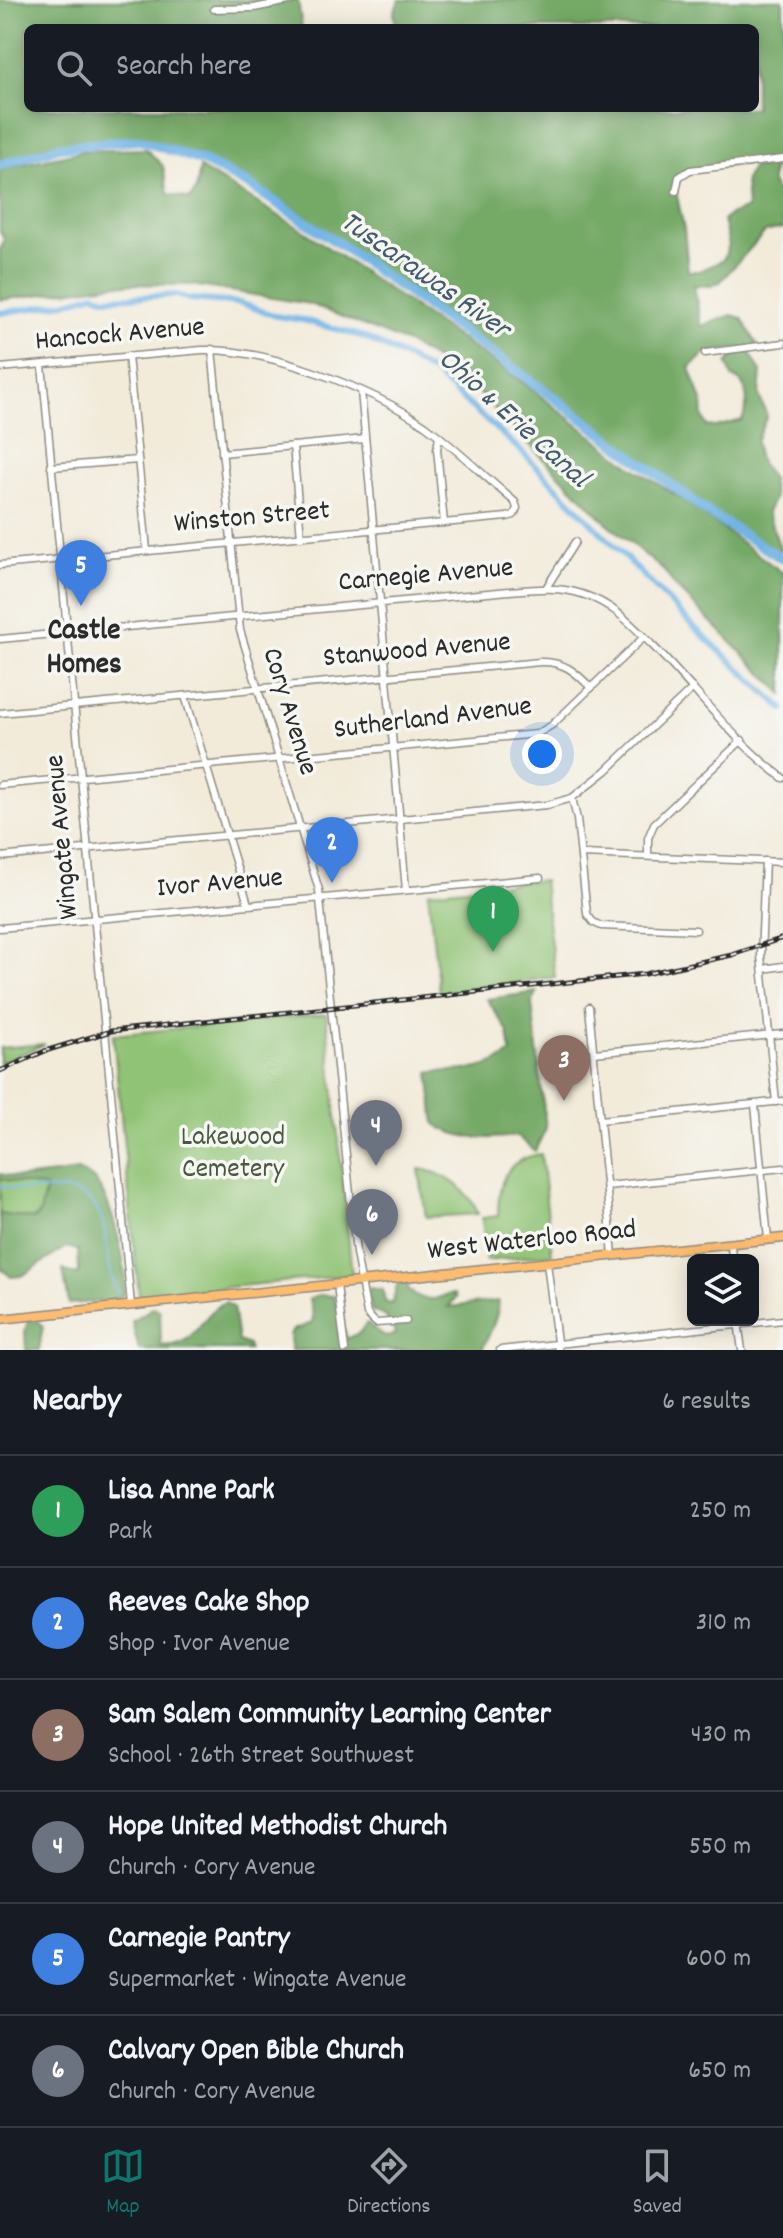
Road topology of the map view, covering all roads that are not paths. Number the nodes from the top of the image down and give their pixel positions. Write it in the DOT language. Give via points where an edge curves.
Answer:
graph roads {
  1 [pos="294,0"];
  2 [pos="214,9"];
  3 [pos="783,159"];
  4 [pos="676,191"];
  5 [pos="783,343"];
  6 [pos="212,349"];
  7 [pos="705,353"];
  8 [pos="128,356"];
  9 [pos="42,365"];
  10 [pos="0,368"];
  11 [pos="361,391"];
  12 [pos="439,437"];
  13 [pos="365,439"];
  14 [pos="293,446"];
  15 [pos="222,453"];
  16 [pos="138,460"];
  17 [pos="51,467"];
  18 [pos="507,517"];
  19 [pos="444,523"];
  20 [pos="373,530"];
  21 [pos="301,537"];
  22 [pos="575,542"];
  23 [pos="230,543"];
  24 [pos="147,550"];
  25 [pos="61,560"];
  26 [pos="0,565"];
  27 [pos="546,588"];
  28 [pos="380,603"];
  29 [pos="238,616"];
  30 [pos="67,633"];
  31 [pos="644,637"];
  32 [pos="0,639"];
  33 [pos="387,677"];
  34 [pos="591,688"];
  35 [pos="693,688"];
  36 [pos="257,689"];
  37 [pos="185,696"];
  38 [pos="74,706"];
  39 [pos="0,713"];
  40 [pos="742,740"];
  41 [pos="393,749"];
  42 [pos="280,758"];
  43 [pos="206,765"];
  44 [pos="81,777"];
  45 [pos="783,778"];
  46 [pos="0,785"];
  47 [pos="572,798"];
  48 [pos="400,819"];
  49 [pos="301,828"];
  50 [pos="229,836"];
  51 [pos="87,848"];
  52 [pos="581,854"];
  53 [pos="648,856"];
  54 [pos="0,857"];
  55 [pos="765,861"];
  56 [pos="783,862"];
  57 [pos="540,878"];
  58 [pos="406,890"];
  59 [pos="320,899"];
  60 [pos="248,904"];
  61 [pos="93,920"];
  62 [pos="0,928"];
  63 [pos="696,930"];
  64 [pos="783,966"];
  65 [pos="763,969"];
  66 [pos="589,1007"];
  67 [pos="783,1034"];
  68 [pos="771,1036"];
  69 [pos="594,1053"];
  70 [pos="780,1101"];
  71 [pos="755,1105"];
  72 [pos="600,1120"];
  73 [pos="783,1168"];
  74 [pos="761,1170"];
  75 [pos="607,1186"];
  76 [pos="783,1238"];
  77 [pos="768,1239"];
  78 [pos="731,1243"];
  79 [pos="732,1254"];
  80 [pos="613,1255"];
  81 [pos="547,1263"];
  82 [pos="361,1282"];
  83 [pos="337,1285"];
  84 [pos="131,1305"];
  85 [pos="0,1319"];
  86 [pos="783,1320"];
  87 [pos="406,1321"];
  88 [pos="759,1321"];
  89 [pos="708,1326"];
  90 [pos="739,1326"];
  91 [pos="558,1346"];
  92 [pos="345,1350"];
  93 [pos="500,1350"];
  94 [pos="742,1350"];
  1 -- 2 [label="street"];
  3 -- 4 [label="street" via="690,170 679,177"];
  5 -- 7 [label="street"];
  6 -- 8 [label="street, Hancock Avenue"];
  6 -- 11 [label="street, Hancock Avenue" via="275,360"];
  6 -- 15 [label="street, Cory Avenue"];
  8 -- 9 [label="street, Hancock Avenue"];
  8 -- 16 [label="street"];
  9 -- 10 [label="street, Hancock Avenue"];
  9 -- 17 [label="street, Wingate Avenue"];
  11 -- 12 [label="street, Hancock Avenue"];
  11 -- 13 [label="street"];
  12 -- 18 [label="street, Hancock Avenue" via="515,502 516,512"];
  12 -- 19 [label="street"];
  13 -- 14 [label="street"];
  13 -- 20 [label="street"];
  14 -- 15 [label="street"];
  14 -- 21 [label="street"];
  15 -- 23 [label="street, Cory Avenue"];
  16 -- 17 [label="street"];
  16 -- 24 [label="street"];
  17 -- 25 [label="street, Wingate Avenue"];
  18 -- 19 [label="street, Winston Street"];
  19 -- 20 [label="street, Winston Street"];
  20 -- 21 [label="street, Winston Street"];
  20 -- 28 [label="street"];
  21 -- 23 [label="street, Winston Street"];
  22 -- 27 [label="street"];
  23 -- 24 [label="street, Winston Street"];
  23 -- 29 [label="street, Cory Avenue"];
  24 -- 25 [label="street, Winston Street"];
  25 -- 26 [label="street, Winston Street"];
  25 -- 30 [label="street, Wingate Avenue"];
  27 -- 28 [label="street, Carnegie Avenue"];
  27 -- 31 [label="street, Carnegie Avenue" via="605,603"];
  28 -- 29 [label="street, Carnegie Avenue"];
  28 -- 33 [label="street"];
  29 -- 30 [label="street, Carnegie Avenue"];
  29 -- 36 [label="street, Cory Avenue"];
  30 -- 32 [label="street, Carnegie Avenue"];
  30 -- 38 [label="street, Wingate Avenue"];
  31 -- 34 [label="street, Sutherland Avenue"];
  31 -- 35 [label="street, Carnegie Avenue"];
  33 -- 34 [label="street, Stanwood Avenue" via="552,662 573,670"];
  33 -- 36 [label="street, Stanwood Avenue"];
  33 -- 41 [label="street"];
  34 -- 41 [label="street, Sutherland Avenue" via="542,732"];
  35 -- 40 [label="street, Carnegie Avenue"];
  35 -- 47 [label="street"];
  36 -- 37 [label="street, Stanwood Avenue"];
  36 -- 42 [label="street, Cory Avenue"];
  37 -- 38 [label="street, Stanwood Avenue"];
  37 -- 43 [label="street"];
  38 -- 39 [label="street, Stanwood Avenue"];
  38 -- 44 [label="street, Wingate Avenue"];
  40 -- 45 [label="street, Carnegie Avenue"];
  40 -- 53 [label="street" via="654,824"];
  41 -- 42 [label="street, Sutherland Avenue"];
  41 -- 48 [label="street"];
  42 -- 43 [label="street, Sutherland Avenue"];
  42 -- 49 [label="street, Cory Avenue"];
  43 -- 44 [label="street, Sutherland Avenue"];
  43 -- 50 [label="street"];
  44 -- 46 [label="street, Sutherland Avenue"];
  44 -- 51 [label="street, Wingate Avenue"];
  47 -- 48 [label="street"];
  47 -- 52 [label="street"];
  48 -- 49 [label="street"];
  48 -- 58 [label="street"];
  49 -- 50 [label="street"];
  49 -- 59 [label="street, Cory Avenue"];
  50 -- 51 [label="street"];
  50 -- 60 [label="street"];
  51 -- 54 [label="street"];
  51 -- 61 [label="street, Wingate Avenue"];
  52 -- 53 [label="street"];
  52 -- 63 [label="street" via="587,914 595,924"];
  53 -- 55 [label="street"];
  55 -- 56 [label="street"];
  55 -- 65 [label="street"];
  57 -- 58 [label="street, Ivor Avenue"];
  58 -- 59 [label="street, Ivor Avenue"];
  59 -- 60 [label="street, Ivor Avenue"];
  59 -- 82 [label="street, Cory Avenue"];
  60 -- 61 [label="street, Ivor Avenue"];
  61 -- 62 [label="street, Ivor Avenue"];
  61 -- 84 [label="street, Wingate Avenue"];
  64 -- 65 [label="street"];
  65 -- 68 [label="street"];
  66 -- 69 [label="street"];
  67 -- 68 [label="street"];
  68 -- 69 [label="street"];
  68 -- 70 [label="street"];
  69 -- 72 [label="street"];
  70 -- 71 [label="street"];
  71 -- 72 [label="street"];
  71 -- 74 [label="street"];
  72 -- 75 [label="street"];
  73 -- 74 [label="street"];
  74 -- 75 [label="street"];
  74 -- 77 [label="street"];
  75 -- 80 [label="street"];
  76 -- 77 [label="main road, West Waterloo Road"];
  77 -- 78 [label="main road, West Waterloo Road"];
  78 -- 79 [label="street"];
  78 -- 80 [label="main road, West Waterloo Road"];
  80 -- 81 [label="main road, West Waterloo Road"];
  81 -- 82 [label="main road, West Waterloo Road"];
  81 -- 91 [label="street"];
  82 -- 83 [label="main road, West Waterloo Road"];
  82 -- 87 [label="street, Cory Avenue" via="372,1322"];
  83 -- 84 [label="main road, West Waterloo Road"];
  83 -- 92 [label="street"];
  84 -- 85 [label="main road, West Waterloo Road"];
  86 -- 88 [label="street"];
  89 -- 91 [label="street"];
  90 -- 94 [label="street"];
  91 -- 93 [label="street"];
}
